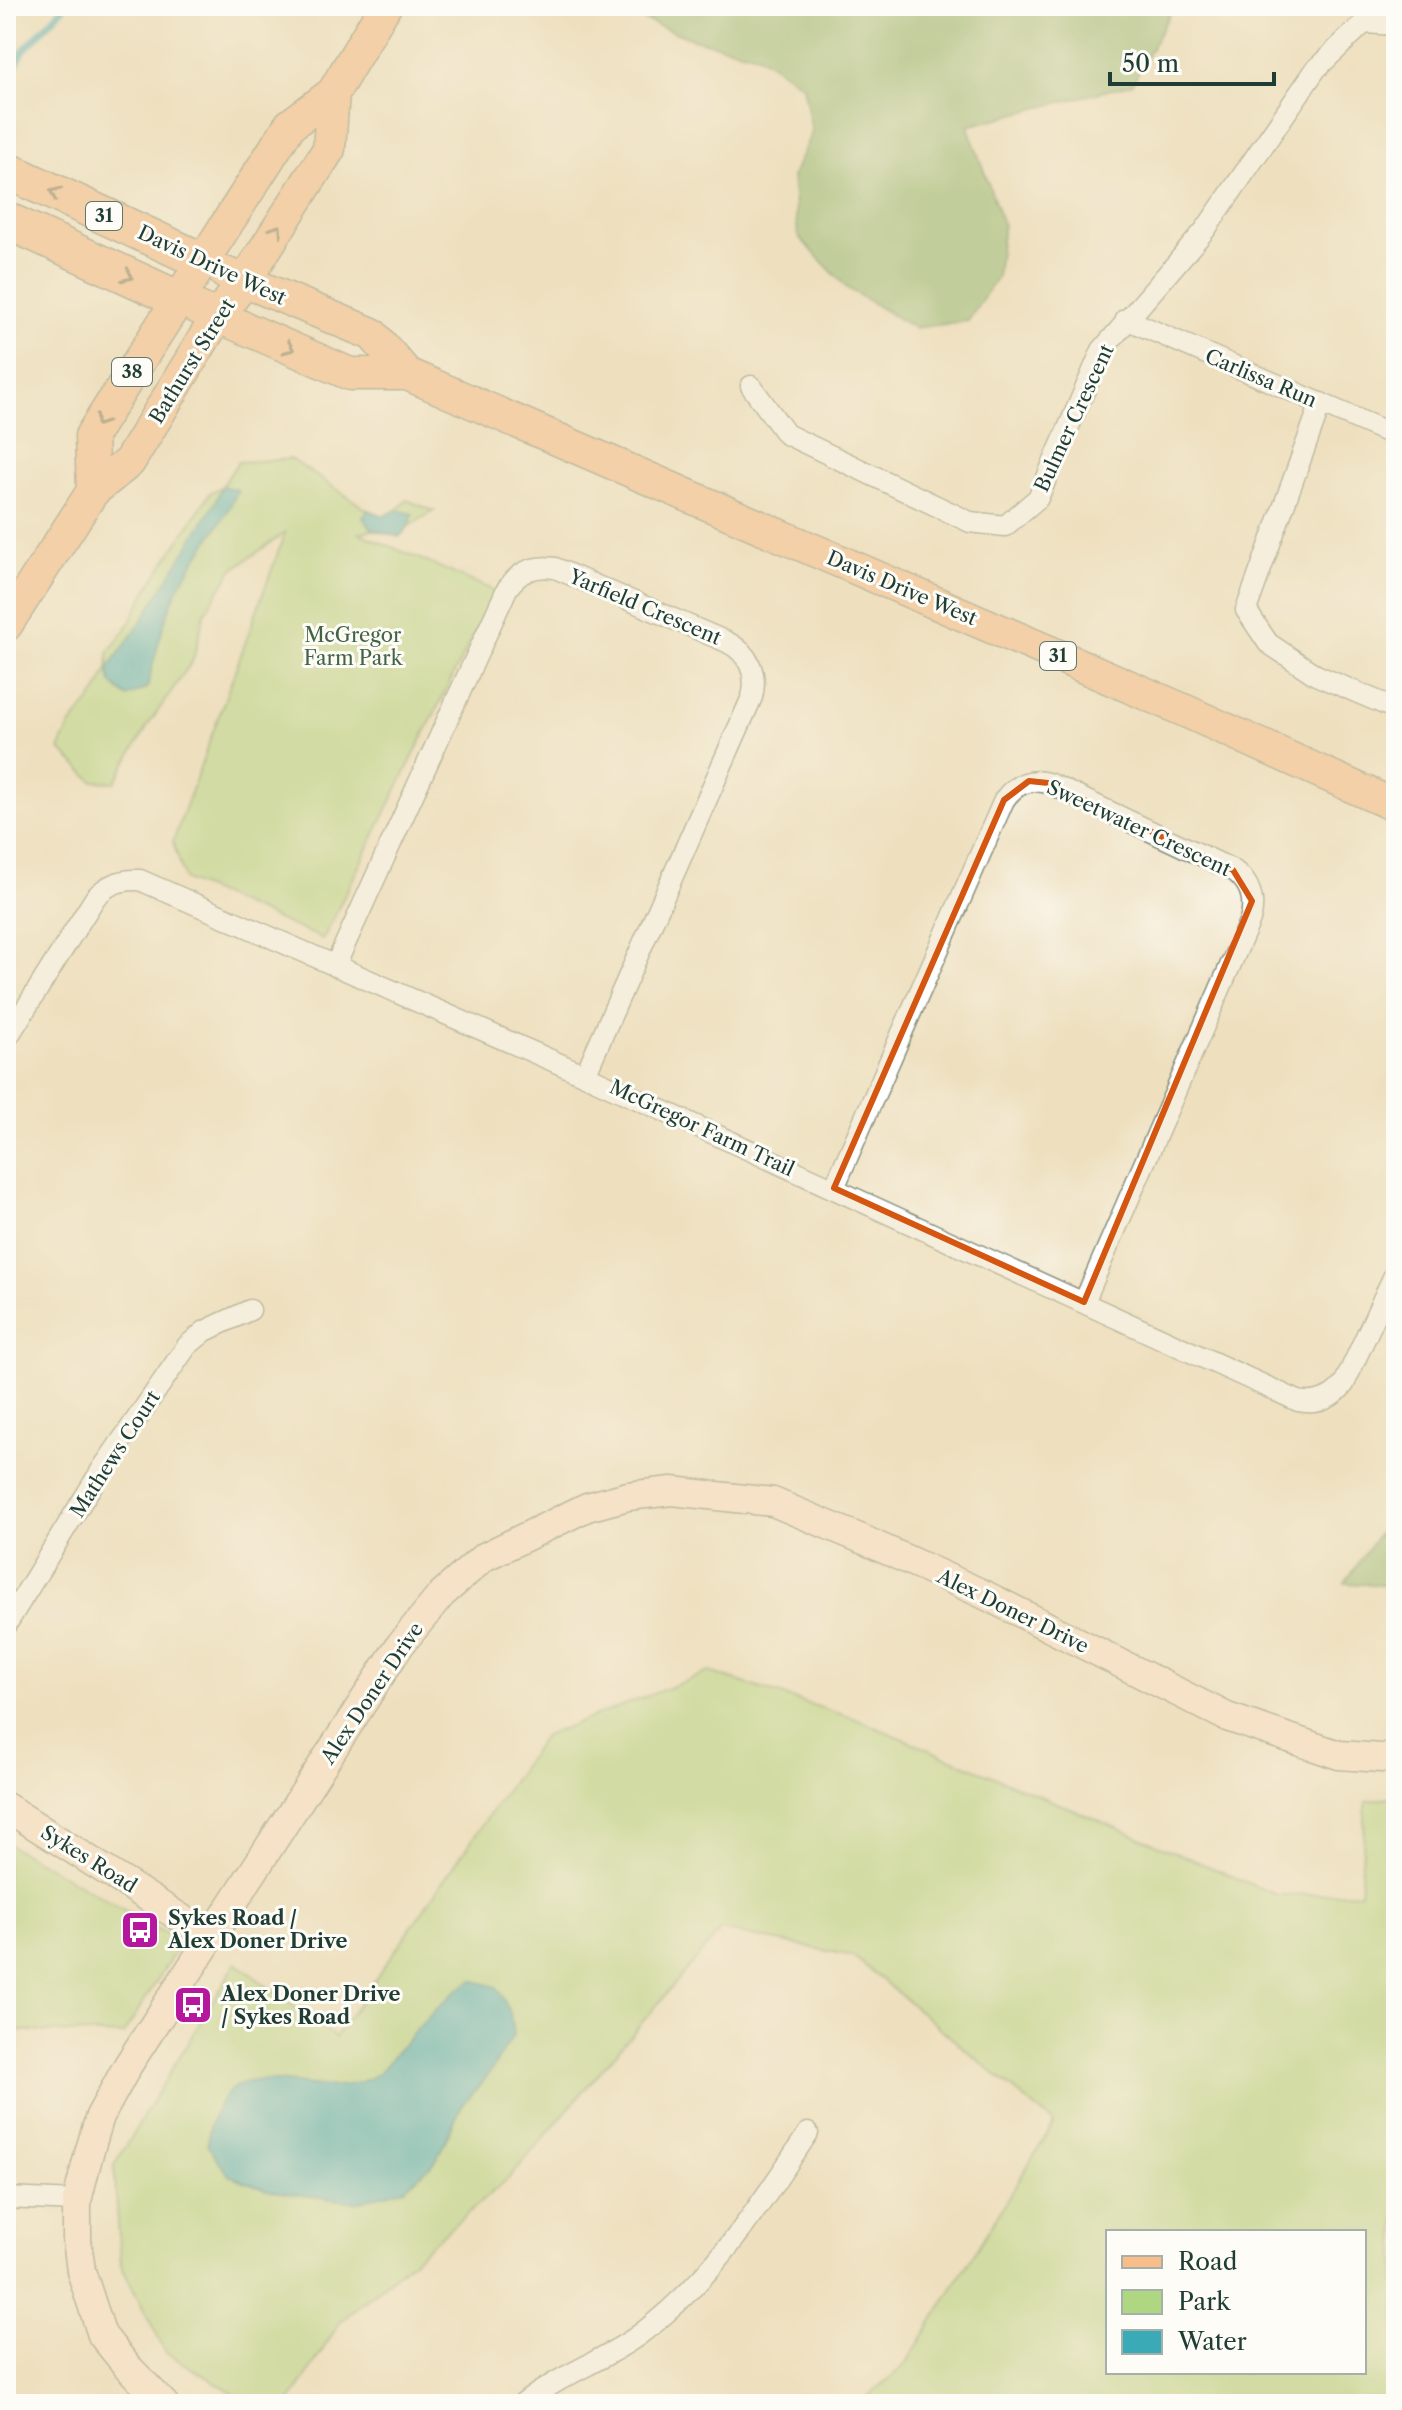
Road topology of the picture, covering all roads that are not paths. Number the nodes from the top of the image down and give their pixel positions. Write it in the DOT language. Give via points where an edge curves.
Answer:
graph roads {
  1 [pos="385,6"];
  2 [pos="1396,25"];
  3 [pos="333,93"];
  4 [pos="6,170"];
  5 [pos="6,220"];
  6 [pos="202,261"];
  7 [pos="244,282"];
  8 [pos="178,299"];
  9 [pos="217,317"];
  10 [pos="1126,319"];
  11 [pos="407,374"];
  12 [pos="751,386"];
  13 [pos="1321,403"];
  14 [pos="1396,436"];
  15 [pos="93,491"];
  16 [pos="6,625"];
  17 [pos="1396,709"];
  18 [pos="1396,806"];
  19 [pos="335,966"];
  20 [pos="6,1040"];
  21 [pos="585,1075"];
  22 [pos="834,1188"];
  23 [pos="1396,1271"];
  24 [pos="1084,1302"];
  25 [pos="250,1310"];
  26 [pos="6,1625"];
  27 [pos="1396,1759"];
  28 [pos="6,1807"];
  29 [pos="212,1938"];
  30 [pos="808,2133"];
  31 [pos="6,2198"];
  32 [pos="77,2201"];
  33 [pos="164,2404"];
  34 [pos="523,2404"];
  1 -- 3 [label="main road, Bathurst Street / 38"];
  2 -- 10 [label="street, Bulmer Crescent" via="1364,23 1316,69 1205,230"];
  3 -- 6 [label="main road, Bathurst Street / 38" via="290,125"];
  7 -- 3 [label="main road, Bathurst Street / 38, one-way" via="329,149"];
  6 -- 4 [label="highway, Davis Drive West / 31, one-way"];
  5 -- 8 [label="highway, Davis Drive West / 31, one-way"];
  6 -- 7 [label="main road, Davis Drive West / 31"];
  6 -- 8 [label="main road, Bathurst Street / 38"];
  7 -- 9 [label="main road, Bathurst Street / 38"];
  7 -- 11 [label="main road, Davis Drive West / 31" via="372,334"];
  8 -- 9 [label="main road, Davis Drive West / 31"];
  8 -- 15 [label="main road, Bathurst Street / 38, one-way" via="91,436"];
  9 -- 11 [label="main road, Davis Drive West / 31, one-way" via="350,374"];
  9 -- 15 [label="main road, Bathurst Street / 38" via="129,462"];
  10 -- 12 [label="street, Bulmer Crescent" via="1102,350 1038,498 1005,526 970,522 786,434"];
  10 -- 13 [label="street, Carlissa Run"];
  11 -- 18 [label="main road, Davis Drive West / 31"];
  13 -- 14 [label="street, Carlissa Run"];
  13 -- 17 [label="street" via="1246,610 1268,643 1316,675"];
  15 -- 16 [label="main road, Bathurst Street / 38"];
  19 -- 20 [label="street, McGregor Farm Trail" via="151,884 123,880 91,902"];
  19 -- 21 [label="street, McGregor Farm Trail"];
  19 -- 21 [label="street, Yarfield Crescent" via="507,589 519,575 537,567 555,568 727,642 750,665 752,697"];
  21 -- 22 [label="street, McGregor Farm Trail"];
  22 -- 24 [label="street, McGregor Farm Trail"];
  22 -- 24 [label="street, Sweetwater Crescent" via="1004,800 1029,781 1053,785 1233,870 1246,883 1252,901 1250,920"];
  23 -- 24 [label="street, McGregor Farm Trail" via="1344,1384 1314,1402 1298,1401"];
  25 -- 26 [label="street, Mathews Court" via="205,1331 187,1346 102,1469"];
  27 -- 29 [label="street, Alex Doner Drive" via="1339,1755 1227,1717 983,1594 773,1502 672,1491 628,1496 587,1507 484,1557 442,1594 400,1645"];
  28 -- 29 [label="street, Sykes Road"];
  29 -- 32 [label="street, Alex Doner Drive" via="100,2116"];
  30 -- 34 [label="street" via="708,2273 639,2335"];
  31 -- 32 [label="street"];
  32 -- 33 [label="street, Alex Doner Drive" via="81,2271 102,2335"];
}
